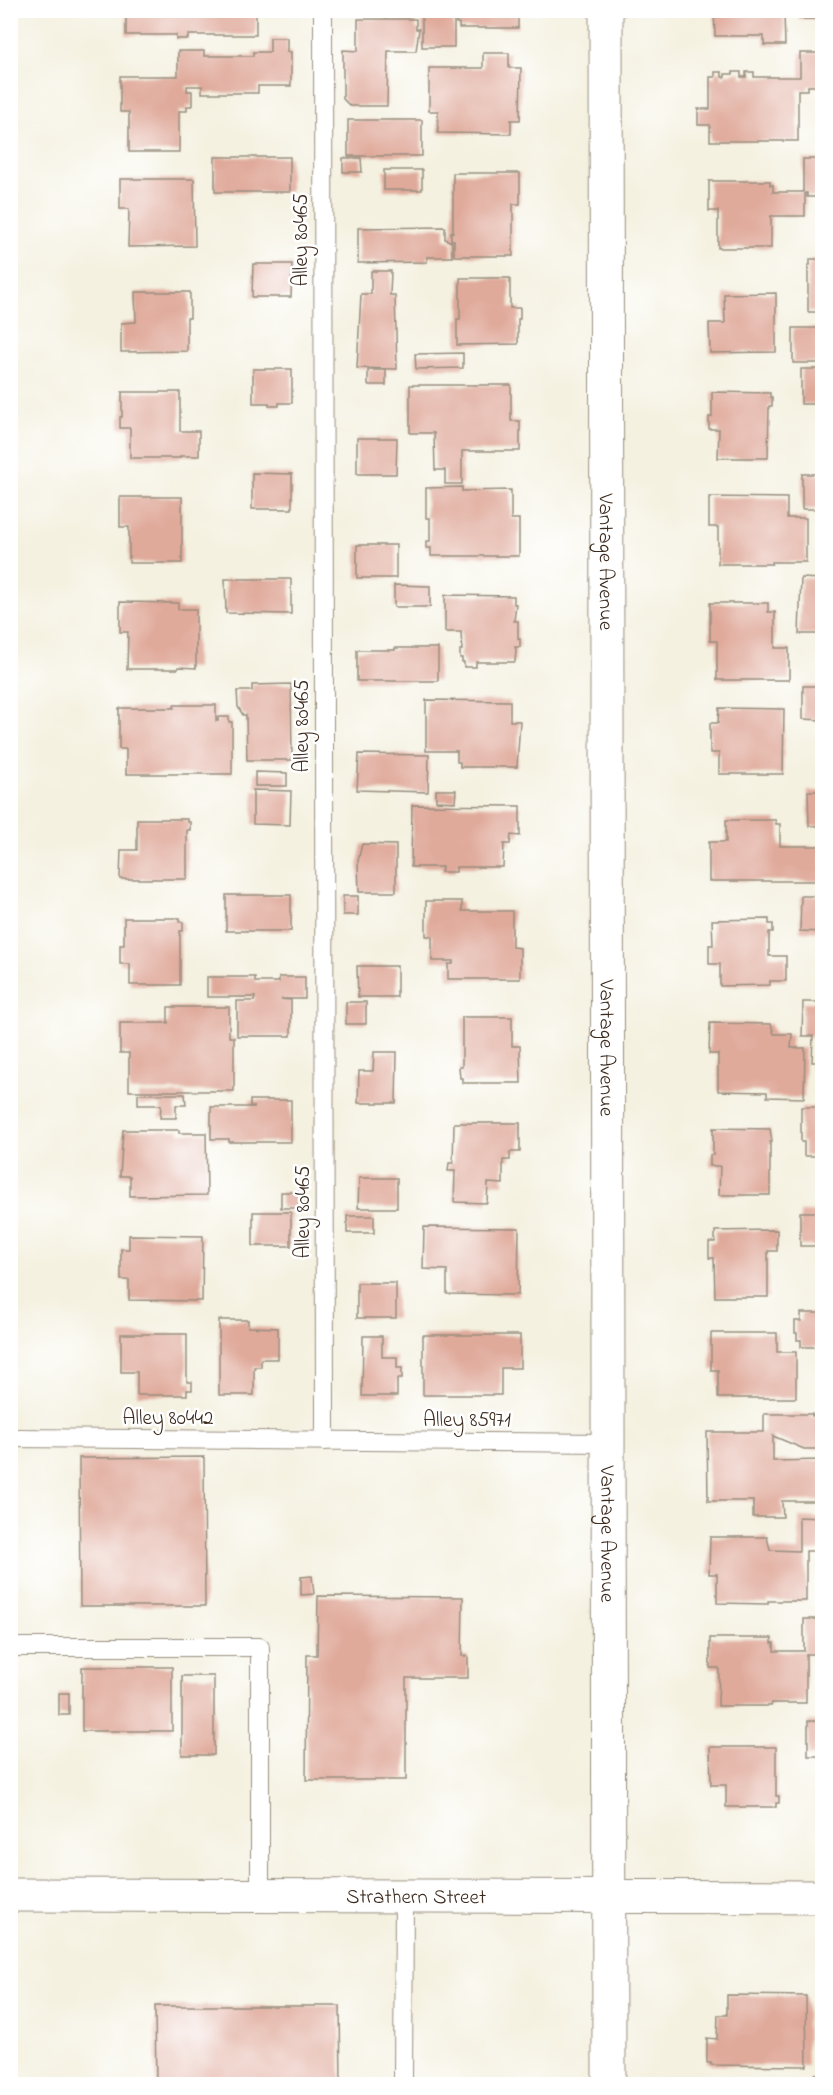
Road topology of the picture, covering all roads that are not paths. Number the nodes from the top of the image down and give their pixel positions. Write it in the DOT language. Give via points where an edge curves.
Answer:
graph roads {
  1 [pos="323,10"];
  2 [pos="606,10"];
  3 [pos="10,1438"];
  4 [pos="325,1441"];
  5 [pos="608,1443"];
  6 [pos="10,1647"];
  7 [pos="10,1895"];
  8 [pos="260,1896"];
  9 [pos="404,1896"];
  10 [pos="609,1897"];
  11 [pos="822,1897"];
  12 [pos="403,2085"];
  13 [pos="609,2085"];
  1 -- 4 [label="lane, Alley 80465"];
  2 -- 5 [label="street, Vantage Avenue"];
  3 -- 4 [label="lane, Alley 80442"];
  4 -- 5 [label="lane, Alley 85971"];
  5 -- 10 [label="street, Vantage Avenue"];
  6 -- 8 [label="lane" via="260,1647"];
  7 -- 8 [label="street, Strathern Street"];
  8 -- 9 [label="street, Strathern Street"];
  9 -- 10 [label="street, Strathern Street"];
  9 -- 12 [label="lane"];
  10 -- 11 [label="street, Strathern Street"];
  10 -- 13 [label="street, Vantage Avenue"];
}
